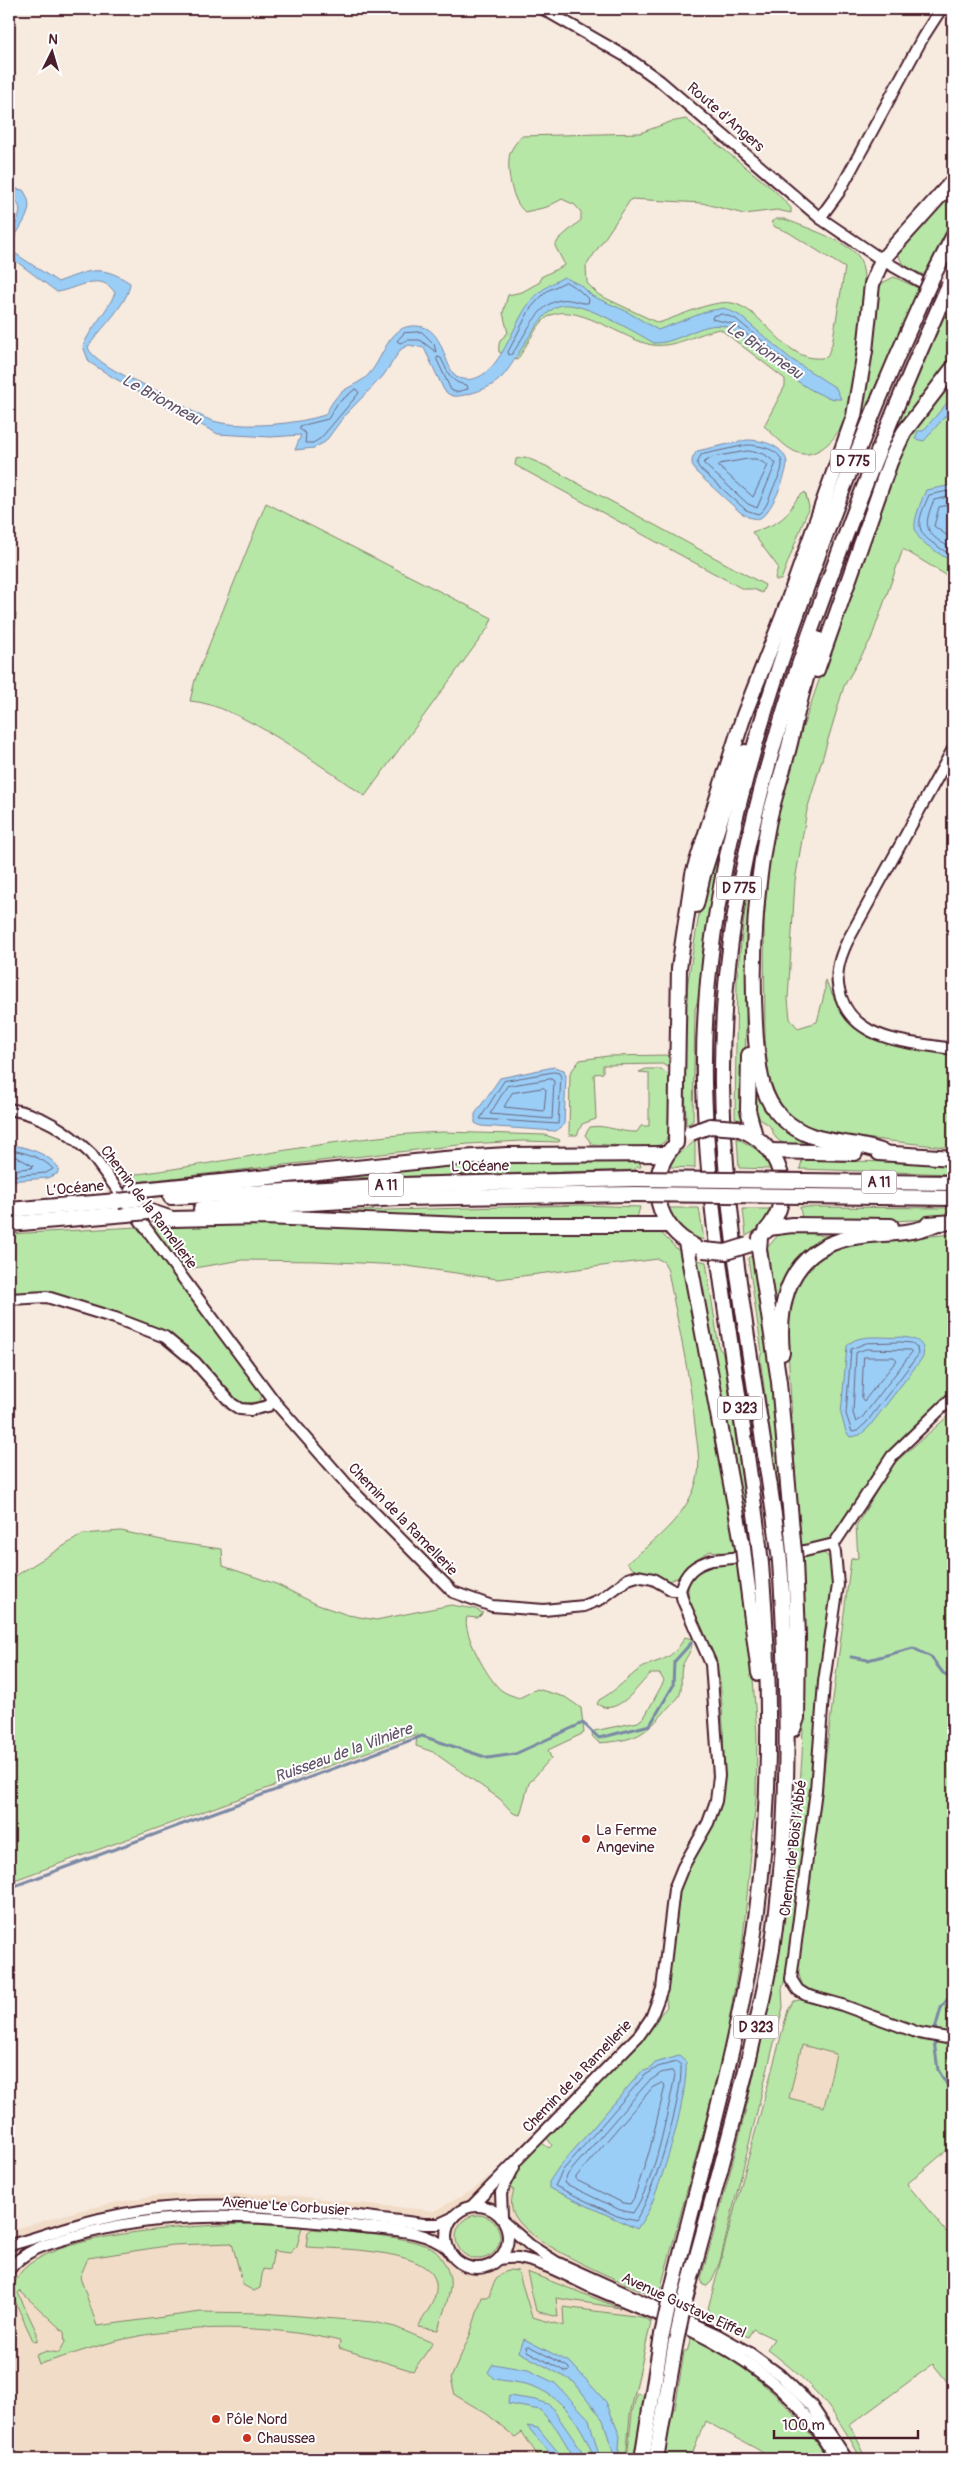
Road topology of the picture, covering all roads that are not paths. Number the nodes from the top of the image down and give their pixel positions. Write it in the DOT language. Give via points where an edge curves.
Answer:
graph roads {
  1 [pos="543,9"];
  2 [pos="941,9"];
  3 [pos="953,181"];
  4 [pos="820,218"];
  5 [pos="953,237"];
  6 [pos="882,260"];
  7 [pos="951,281"];
  8 [pos="953,300"];
  9 [pos="953,368"];
  10 [pos="830,575"];
  11 [pos="757,731"];
  12 [pos="792,734"];
  13 [pos="953,749"];
  14 [pos="680,995"];
  15 [pos="754,1016"];
  16 [pos="953,1049"];
  17 [pos="9,1109"];
  18 [pos="755,1136"];
  19 [pos="671,1148"];
  20 [pos="770,1151"];
  21 [pos="886,1153"];
  22 [pos="953,1158"];
  23 [pos="953,1183"];
  24 [pos="134,1195"];
  25 [pos="953,1198"];
  26 [pos="9,1210"];
  27 [pos="149,1212"];
  28 [pos="730,1214"];
  29 [pos="713,1216"];
  30 [pos="953,1222"];
  31 [pos="9,1224"];
  32 [pos="935,1224"];
  33 [pos="668,1225"];
  34 [pos="759,1237"];
  35 [pos="686,1242"];
  36 [pos="9,1299"];
  37 [pos="779,1382"];
  38 [pos="953,1397"];
  39 [pos="274,1401"];
  40 [pos="832,1546"];
  41 [pos="680,1590"];
  42 [pos="788,1747"];
  43 [pos="770,1750"];
  44 [pos="953,2039"];
  45 [pos="520,2158"];
  46 [pos="472,2206"];
  47 [pos="452,2218"];
  48 [pos="504,2221"];
  49 [pos="9,2245"];
  50 [pos="448,2249"];
  51 [pos="499,2259"];
  52 [pos="9,2270"];
  53 [pos="642,2459"];
  54 [pos="656,2459"];
  55 [pos="834,2459"];
  56 [pos="847,2459"];
  1 -- 4 [label="street, Route d'Angers" via="617,51 660,81"];
  2 -- 4 [label="street" via="839,192"];
  3 -- 6 [label="highway"];
  4 -- 6 [label="street, Route d'Angers"];
  5 -- 11 [label="highway, D 775, bridge" via="857,449"];
  6 -- 8 [label="street, Route d'Angers"];
  6 -- 14 [label="highway" via="872,284 854,416 783,616 744,714 693,874 679,968"];
  7 -- 10 [label="highway, D 775, bridge" via="891,414"];
  9 -- 12 [label="highway" via="904,432 890,462"];
  10 -- 12 [label="highway" via="831,597"];
  10 -- 28 [label="highway, D 775" via="764,773 736,905 726,997 722,1082"];
  11 -- 14 [label="highway" via="738,763 703,876"];
  11 -- 29 [label="highway, D 775" via="726,856 707,996 704,1080"];
  12 -- 15 [label="highway" via="768,823 760,872"];
  13 -- 16 [label="street" via="847,942 837,967 837,981 849,1014 865,1029 895,1040"];
  14 -- 19 [label="highway"];
  15 -- 18 [label="highway" via="750,1036 748,1110"];
  15 -- 21 [label="highway" via="758,1071 769,1100 780,1116 816,1139 872,1147"];
  17 -- 39 [label="street, Chemin de la Ramellerie" via="27,1112 62,1128 91,1154"];
  18 -- 19 [label="highway, bridge" via="737,1128 710,1126 691,1133"];
  18 -- 20 [label="highway"];
  19 -- 24 [label="highway" via="444,1159"];
  19 -- 33 [label="highway" via="658,1174 656,1190"];
  20 -- 21 [label="highway"];
  20 -- 34 [label="highway" via="779,1166 783,1187 780,1209"];
  21 -- 22 [label="highway"];
  23 -- 24 [label="highway, L’Océane / A 11, bridge" via="635,1179"];
  24 -- 26 [label="highway, L’Océane / A 11, bridge" via="118,1200"];
  25 -- 27 [label="highway, L’Océane / A 11, bridge" via="635,1194 409,1198"];
  27 -- 31 [label="highway, L’Océane / A 11, bridge"];
  27 -- 33 [label="highway" via="172,1219 264,1216 465,1224"];
  28 -- 42 [label="highway, D 323, bridge" via="780,1562"];
  29 -- 43 [label="highway, D 323, bridge" via="760,1546"];
  30 -- 32 [label="highway"];
  32 -- 34 [label="highway"];
  32 -- 37 [label="highway" via="920,1230 849,1238 810,1256 800,1266 786,1290 783,1303 781,1342 784,1376"];
  33 -- 35 [label="highway"];
  34 -- 35 [label="highway, bridge" via="726,1252 703,1250"];
  34 -- 37 [label="highway"];
  35 -- 43 [label="highway, bridge" via="743,1548 757,1649 762,1727"];
  36 -- 39 [label="street" via="47,1297 165,1337 195,1362 240,1409 252,1410"];
  37 -- 42 [label="highway, bridge" via="795,1560 798,1636 797,1718"];
  38 -- 40 [label="street" via="892,1456"];
  39 -- 41 [label="street, Chemin de la Ramellerie" via="351,1489 453,1592 492,1606 544,1610 584,1606 637,1576"];
  40 -- 41 [label="street" via="705,1562 689,1571"];
  40 -- 44 [label="street, Chemin de Bois l'Abbé" via="838,1585 791,1979 806,1995 920,2033"];
  41 -- 45 [label="street, Chemin de la Ramellerie" via="710,1664 719,1751 716,1801 674,1890 662,1989 651,2018 640,2034"];
  42 -- 54 [label="highway, D 323, bridge" via="783,1846 772,1949 735,2116 685,2300"];
  43 -- 53 [label="highway, D 323, bridge" via="764,1849 752,1950 718,2112 692,2203 662,2335"];
  45 -- 46 [label="street"];
  45 -- 48 [label="street" via="501,2193"];
  46 -- 47 [label="street"];
  46 -- 48 [label="street" via="485,2207"];
  47 -- 49 [label="street, Avenue Le Corbusier" via="439,2224 424,2224 288,2208 191,2206 141,2211 86,2222"];
  47 -- 50 [label="street" via="446,2230"];
  48 -- 51 [label="street" via="509,2238"];
  48 -- 56 [label="street, Avenue Gustave Eiffel" via="531,2246 556,2262 718,2335 765,2363 811,2405"];
  50 -- 51 [label="street" via="456,2260 471,2268 488,2267"];
  50 -- 52 [label="street, Avenue Le Corbusier" via="430,2238 402,2232 287,2218 204,2216 144,2221 82,2234 28,2253"];
  51 -- 55 [label="street, Avenue Gustave Eiffel" via="516,2257 548,2268 650,2312 732,2353 761,2372 789,2397"];
}
